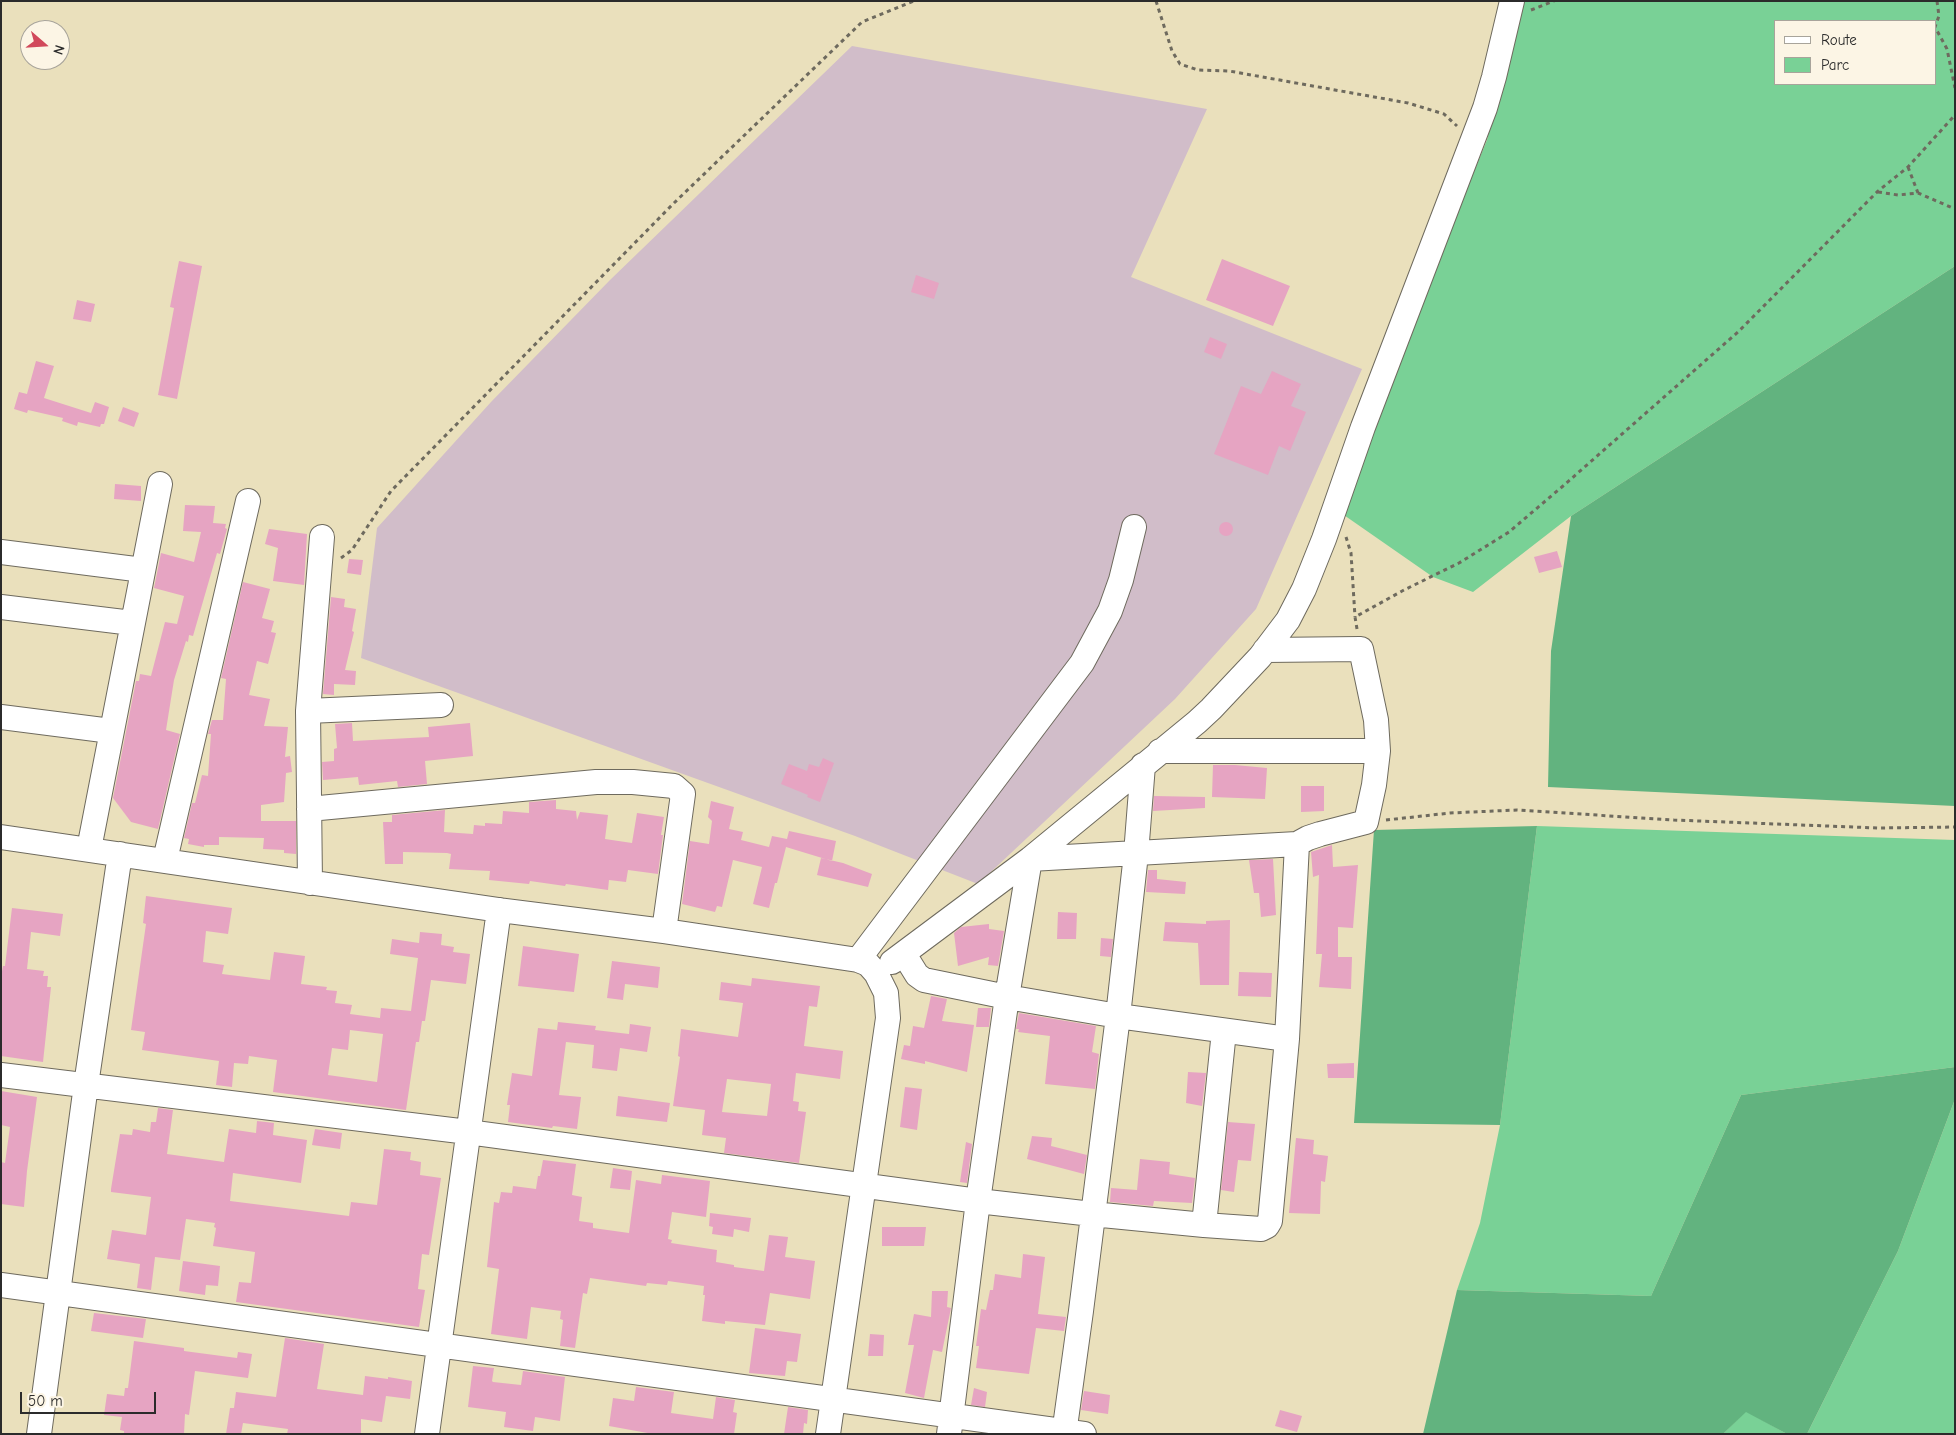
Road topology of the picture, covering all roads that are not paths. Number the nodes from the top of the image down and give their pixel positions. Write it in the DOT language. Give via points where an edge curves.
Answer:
graph roads {
  1 [pos="1512,1"];
  2 [pos="160,484"];
  3 [pos="248,501"];
  4 [pos="1134,527"];
  5 [pos="322,537"];
  6 [pos="1,552"];
  7 [pos="143,570"];
  8 [pos="1,607"];
  9 [pos="132,623"];
  10 [pos="1265,650"];
  11 [pos="441,705"];
  12 [pos="308,711"];
  13 [pos="1,717"];
  14 [pos="111,731"];
  15 [pos="1378,751"];
  16 [pos="1152,758"];
  17 [pos="309,809"];
  18 [pos="1,837"];
  19 [pos="1297,844"];
  20 [pos="89,849"];
  21 [pos="120,854"];
  22 [pos="1136,854"];
  23 [pos="1030,859"];
  24 [pos="165,860"];
  25 [pos="310,883"];
  26 [pos="499,910"];
  27 [pos="664,931"];
  28 [pos="904,954"];
  29 [pos="867,966"];
  30 [pos="1007,998"];
  31 [pos="1118,1016"];
  32 [pos="1224,1031"];
  33 [pos="1287,1039"];
  34 [pos="1,1075"];
  35 [pos="86,1086"];
  36 [pos="468,1132"];
  37 [pos="863,1184"];
  38 [pos="978,1201"];
  39 [pos="1092,1214"];
  40 [pos="1204,1224"];
  41 [pos="1,1285"];
  42 [pos="57,1292"];
  43 [pos="439,1346"];
  44 [pos="833,1399"];
  45 [pos="950,1424"];
  46 [pos="1071,1433"];
  47 [pos="38,1434"];
  48 [pos="427,1434"];
  49 [pos="828,1434"];
  1 -- 10 [label="street" via="1494,77 1471,146 1387,361 1338,502 1304,589 1288,620"];
  2 -- 7 [label="street"];
  3 -- 24 [label="street"];
  4 -- 29 [label="street" via="1110,610 1082,663"];
  5 -- 12 [label="street"];
  6 -- 7 [label="street"];
  7 -- 9 [label="street"];
  8 -- 9 [label="street"];
  9 -- 14 [label="street"];
  10 -- 15 [label="street" via="1361,649 1376,720"];
  10 -- 16 [label="street" via="1211,709"];
  11 -- 12 [label="street"];
  12 -- 17 [label="street"];
  13 -- 14 [label="street"];
  14 -- 20 [label="street"];
  15 -- 16 [label="street"];
  15 -- 19 [label="street" via="1366,822 1320,834"];
  16 -- 22 [label="street"];
  16 -- 23 [label="street"];
  17 -- 25 [label="street"];
  17 -- 27 [label="street" via="596,782 674,786 684,794"];
  18 -- 20 [label="street"];
  19 -- 22 [label="street"];
  19 -- 33 [label="street"];
  20 -- 21 [label="street"];
  21 -- 24 [label="street"];
  21 -- 35 [label="street"];
  22 -- 23 [label="street"];
  22 -- 31 [label="street"];
  23 -- 28 [label="street"];
  23 -- 30 [label="street"];
  24 -- 25 [label="street"];
  25 -- 26 [label="street"];
  26 -- 27 [label="street"];
  26 -- 36 [label="street"];
  27 -- 29 [label="street"];
  28 -- 29 [label="street"];
  28 -- 30 [label="street" via="920,978"];
  29 -- 37 [label="street" via="886,993 888,1018"];
  30 -- 31 [label="street"];
  30 -- 38 [label="street"];
  31 -- 32 [label="street"];
  31 -- 39 [label="street"];
  32 -- 33 [label="street"];
  32 -- 40 [label="street"];
  33 -- 40 [label="street" via="1270,1220 1261,1229"];
  34 -- 35 [label="street"];
  35 -- 36 [label="street"];
  35 -- 42 [label="street"];
  36 -- 37 [label="street"];
  36 -- 43 [label="street"];
  37 -- 38 [label="street"];
  37 -- 44 [label="street"];
  38 -- 39 [label="street"];
  38 -- 45 [label="street"];
  39 -- 40 [label="street"];
  39 -- 46 [label="street"];
  41 -- 42 [label="street"];
  42 -- 43 [label="street"];
  42 -- 47 [label="street"];
  43 -- 44 [label="street"];
  43 -- 48 [label="street"];
  44 -- 45 [label="street"];
  44 -- 49 [label="street"];
  45 -- 46 [label="street"];
}
